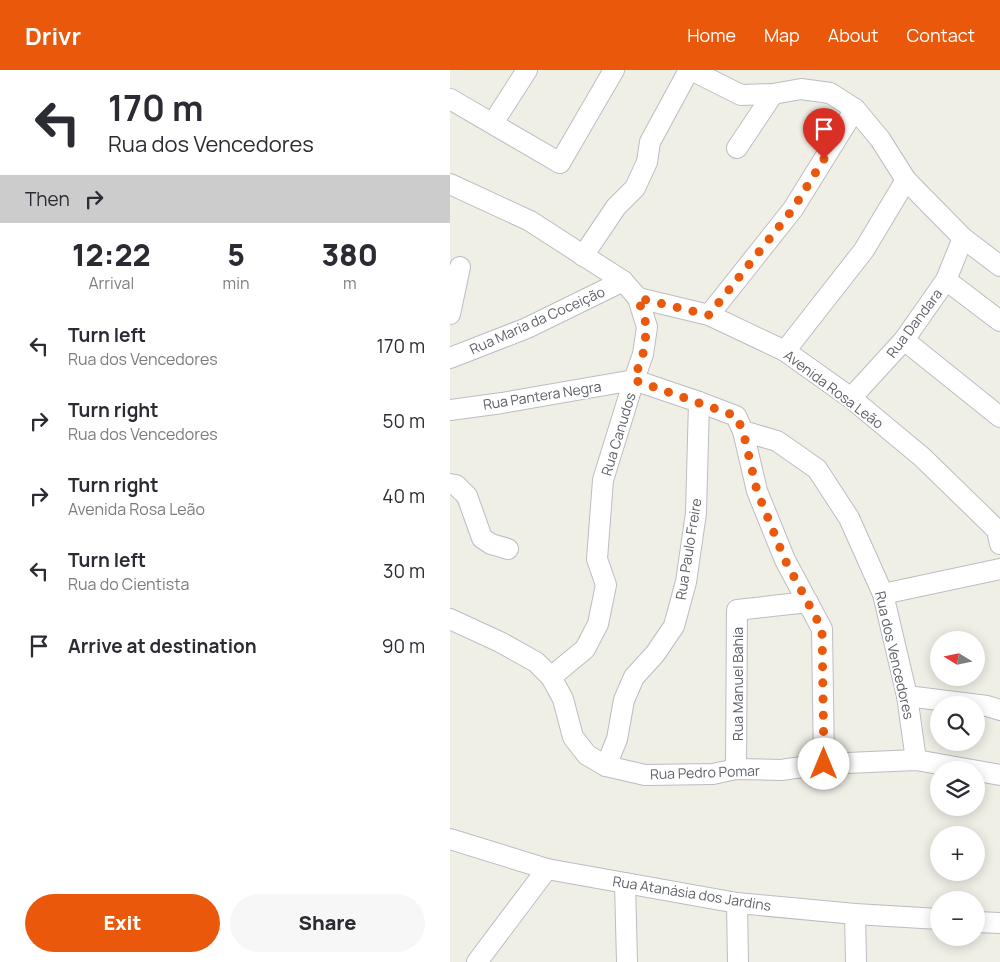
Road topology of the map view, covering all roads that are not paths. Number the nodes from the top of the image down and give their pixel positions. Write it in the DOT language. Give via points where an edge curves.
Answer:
graph roads {
  1 [pos="526,70"];
  2 [pos="614,70"];
  3 [pos="690,70"];
  4 [pos="773,94"];
  5 [pos="450,99"];
  6 [pos="855,109"];
  7 [pos="493,122"];
  8 [pos="737,148"];
  9 [pos="906,180"];
  10 [pos="450,184"];
  11 [pos="963,238"];
  12 [pos="584,256"];
  13 [pos="1000,266"];
  14 [pos="460,267"];
  15 [pos="946,280"];
  16 [pos="623,281"];
  17 [pos="638,298"];
  18 [pos="450,314"];
  19 [pos="709,315"];
  20 [pos="1000,321"];
  21 [pos="904,340"];
  22 [pos="785,351"];
  23 [pos="450,358"];
  24 [pos="634,380"];
  25 [pos="851,398"];
  26 [pos="699,402"];
  27 [pos="450,410"];
  28 [pos="1000,417"];
  29 [pos="743,431"];
  30 [pos="450,484"];
  31 [pos="999,533"];
  32 [pos="508,548"];
  33 [pos="1000,569"];
  34 [pos="883,594"];
  35 [pos="808,602"];
  36 [pos="450,619"];
  37 [pos="551,677"];
  38 [pos="907,696"];
  39 [pos="1000,710"];
  40 [pos="916,760"];
  41 [pos="824,764"];
  42 [pos="606,766"];
  43 [pos="736,769"];
  44 [pos="1000,774"];
  45 [pos="450,839"];
  46 [pos="547,869"];
  47 [pos="625,883"];
  48 [pos="737,903"];
  49 [pos="855,914"];
  50 [pos="930,918"];
  51 [pos="985,922"];
  52 [pos="1000,923"];
  53 [pos="477,962"];
  54 [pos="627,962"];
  55 [pos="738,962"];
  56 [pos="856,962"];
  1 -- 7 [label="street"];
  2 -- 7 [label="street" via="560,163"];
  3 -- 4 [label="street" via="741,95"];
  3 -- 12 [label="street" via="650,142 647,162 635,188 616,207"];
  4 -- 6 [label="street" via="801,89 830,93"];
  4 -- 8 [label="street"];
  5 -- 7 [label="street"];
  6 -- 9 [label="street" via="880,139"];
  6 -- 19 [label="street" via="793,209"];
  9 -- 11 [label="street"];
  9 -- 22 [label="street" via="864,250"];
  10 -- 12 [label="street" via="530,221"];
  11 -- 13 [label="street"];
  11 -- 15 [label="street, Rua Dandara"];
  12 -- 16 [label="street"];
  14 -- 18 [label="street"];
  15 -- 20 [label="street"];
  15 -- 21 [label="street, Rua Dandara"];
  16 -- 17 [label="street"];
  16 -- 23 [label="street, Rua Maria da Coceição" via="527,328"];
  17 -- 19 [label="street, Avenida Rosa Leão"];
  17 -- 24 [label="street" via="647,327 643,354"];
  19 -- 22 [label="street, Avenida Rosa Leão"];
  21 -- 25 [label="street, Rua Dandara"];
  21 -- 28 [label="street"];
  22 -- 25 [label="street, Avenida Rosa Leão"];
  24 -- 26 [label="street"];
  24 -- 27 [label="street, Rua Pantera Negra"];
  24 -- 37 [label="street, Rua Canudos" via="603,480 597,558 606,585 598,624 585,649"];
  25 -- 31 [label="street, Avenida Rosa Leão" via="922,457"];
  26 -- 29 [label="street" via="736,416"];
  26 -- 42 [label="street, Rua Paulo Freire" via="696,513 686,582 674,626 634,677 624,700 617,739"];
  29 -- 34 [label="street, Rua dos Vencedores" via="777,442 817,469 849,518"];
  29 -- 35 [label="street" via="757,491 785,560"];
  30 -- 32 [label="street" via="456,485 467,496 482,538"];
  33 -- 34 [label="street"];
  34 -- 38 [label="street, Rua dos Vencedores"];
  35 -- 41 [label="street" via="822,629"];
  35 -- 43 [label="street, Rua Manuel Bahia" via="737,610"];
  36 -- 37 [label="street, Rua Pedro Pomar" via="536,662"];
  37 -- 42 [label="street, Rua Pedro Pomar" via="563,699 573,737 587,755"];
  38 -- 39 [label="street"];
  38 -- 40 [label="street, Rua dos Vencedores"];
  40 -- 41 [label="street, Rua Pedro Pomar"];
  40 -- 44 [label="street, Rua Pedro Pomar"];
  41 -- 43 [label="street, Rua Pedro Pomar" via="781,770"];
  42 -- 43 [label="street, Rua Pedro Pomar" via="645,775 713,774"];
  45 -- 46 [label="street, Rua Atanásia dos Jardins"];
  46 -- 47 [label="street, Rua Atanásia dos Jardins"];
  46 -- 53 [label="street"];
  47 -- 48 [label="street, Rua Atanásia dos Jardins"];
  47 -- 54 [label="street"];
  48 -- 49 [label="street, Rua Atanásia dos Jardins"];
  48 -- 55 [label="street"];
  49 -- 50 [label="street, Rua Atanásia dos Jardins"];
  49 -- 56 [label="street"];
  51 -- 52 [label="street"];
}
